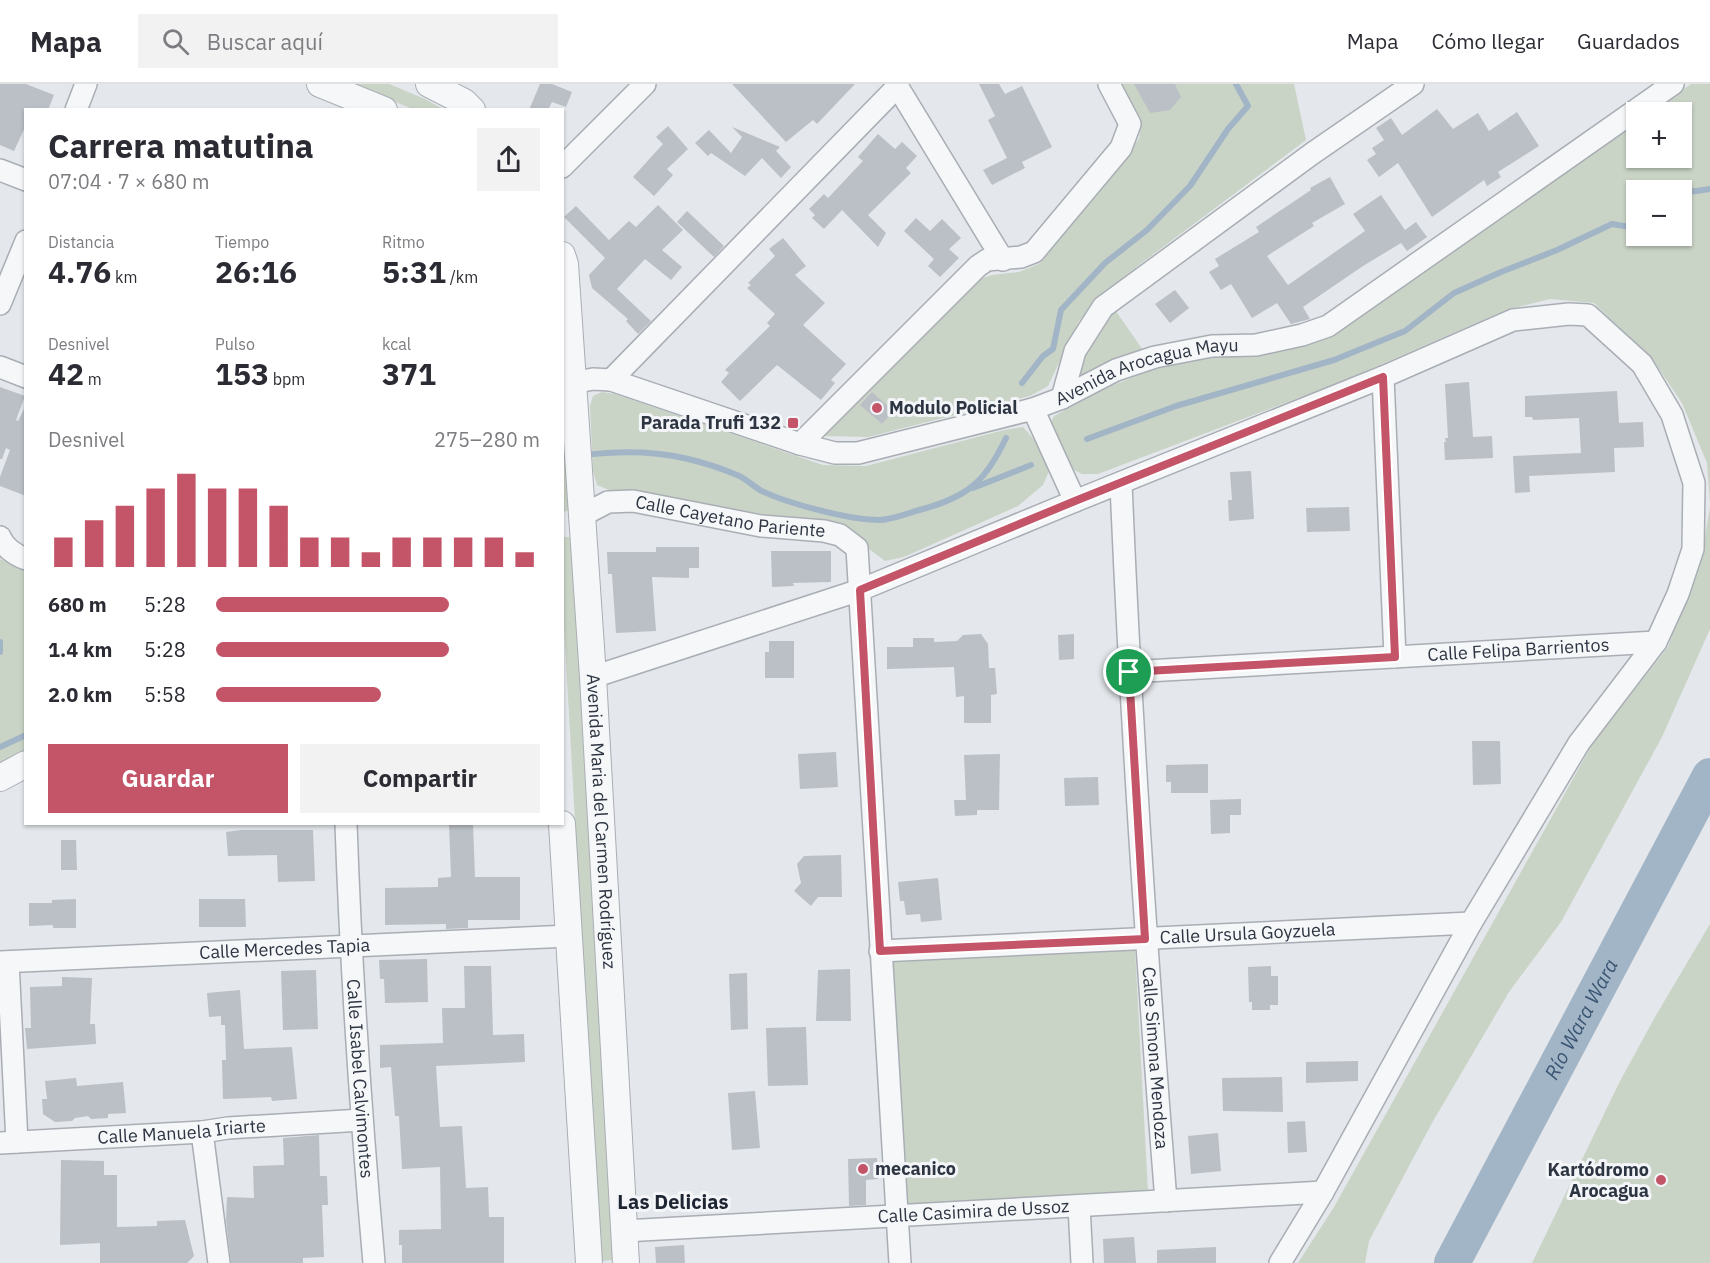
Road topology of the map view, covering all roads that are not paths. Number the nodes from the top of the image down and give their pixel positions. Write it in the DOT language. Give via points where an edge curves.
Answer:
graph roads {
  1 [pos="86,84"];
  2 [pos="320,84"];
  3 [pos="429,84"];
  4 [pos="645,84"];
  5 [pos="1109,84"];
  6 [pos="1413,84"];
  7 [pos="897,85"];
  8 [pos="1666,86"];
  9 [pos="77,108"];
  10 [pos="379,108"];
  11 [pos="470,108"];
  12 [pos="564,165"];
  13 [pos="0,170"];
  14 [pos="24,179"];
  15 [pos="24,246"];
  16 [pos="1003,260"];
  17 [pos="564,261"];
  18 [pos="0,304"];
  19 [pos="0,367"];
  20 [pos="24,376"];
  21 [pos="1383,377"];
  22 [pos="610,380"];
  23 [pos="568,383"];
  24 [pos="1062,398"];
  25 [pos="1033,409"];
  26 [pos="800,444"];
  27 [pos="1121,483"];
  28 [pos="1075,501"];
  29 [pos="573,520"];
  30 [pos="0,537"];
  31 [pos="24,558"];
  32 [pos="860,590"];
  33 [pos="1656,642"];
  34 [pos="1395,657"];
  35 [pos="1129,672"];
  36 [pos="593,677"];
  37 [pos="24,766"];
  38 [pos="0,778"];
  39 [pos="346,825"];
  40 [pos="562,825"];
  41 [pos="1471,923"];
  42 [pos="569,936"];
  43 [pos="1145,939"];
  44 [pos="350,946"];
  45 [pos="880,951"];
  46 [pos="4,962"];
  47 [pos="362,1120"];
  48 [pos="202,1132"];
  49 [pos="8,1143"];
  50 [pos="1323,1192"];
  51 [pos="1166,1201"];
  52 [pos="1079,1206"];
  53 [pos="898,1216"];
  54 [pos="624,1231"];
  55 [pos="219,1263"];
  56 [pos="374,1263"];
  57 [pos="589,1263"];
  58 [pos="626,1263"];
  59 [pos="900,1263"];
  60 [pos="1082,1263"];
  61 [pos="1280,1263"];
  1 -- 9 [label="street"];
  2 -- 10 [label="street"];
  3 -- 11 [label="street"];
  4 -- 12 [label="street"];
  5 -- 16 [label="street" via="1130,124 1121,147 1034,252"];
  6 -- 24 [label="street" via="1103,307 1075,351"];
  7 -- 16 [label="street"];
  7 -- 22 [label="street"];
  8 -- 24 [label="street, Avenida Arocagua Mayu" via="1328,326 1256,345 1212,346 1155,357 1116,370"];
  13 -- 14 [label="street"];
  15 -- 18 [label="street"];
  16 -- 26 [label="street" via="987,260 978,266"];
  17 -- 23 [label="street, Avenida Maria del Carmen Rodríguez"];
  19 -- 20 [label="street"];
  21 -- 27 [label="street"];
  21 -- 33 [label="street" via="1513,320 1569,314 1588,315 1642,364 1672,416 1694,483 1693,549"];
  21 -- 34 [label="street"];
  22 -- 23 [label="street, Avenida Arocagua Mayu"];
  22 -- 26 [label="street, Avenida Arocagua Mayu"];
  23 -- 29 [label="street, Avenida Maria del Carmen Rodríguez" via="578,455"];
  24 -- 25 [label="street, Avenida Arocagua Mayu"];
  25 -- 26 [label="street, Avenida Arocagua Mayu" via="858,453 835,453"];
  25 -- 28 [label="street"];
  27 -- 28 [label="street"];
  27 -- 35 [label="street, Calle Simona Mendoza"];
  28 -- 32 [label="street"];
  29 -- 32 [label="street, Calle Cayetano Pariente" via="608,502 633,501 761,526 824,531 840,535 856,548"];
  29 -- 36 [label="street, Avenida Maria del Carmen Rodríguez"];
  30 -- 31 [label="street"];
  32 -- 36 [label="street"];
  32 -- 45 [label="street, Calle Cayetano Pariente"];
  33 -- 34 [label="street, Calle Felipa Barrientos"];
  33 -- 41 [label="street" via="1580,743"];
  34 -- 35 [label="street, Calle Felipa Barrientos"];
  35 -- 43 [label="street, Calle Simona Mendoza"];
  36 -- 54 [label="street, Avenida Maria del Carmen Rodríguez"];
  37 -- 38 [label="street"];
  39 -- 44 [label="street, Calle Isabel Calvimontes"];
  40 -- 42 [label="street, Avenida Maria del Carmen Rodríguez"];
  41 -- 43 [label="street, Calle Ursula Goyzuela"];
  41 -- 50 [label="street"];
  42 -- 44 [label="street, Calle Mercedes Tapia"];
  42 -- 57 [label="street, Avenida Maria del Carmen Rodríguez"];
  43 -- 45 [label="street, Calle Ursula Goyzuela"];
  43 -- 51 [label="street, Calle Simona Mendoza"];
  44 -- 46 [label="street, Calle Mercedes Tapia"];
  44 -- 47 [label="street, Calle Isabel Calvimontes"];
  45 -- 53 [label="street, Calle Cayetano Pariente"];
  46 -- 49 [label="street"];
  47 -- 48 [label="street, Calle Manuela Iriarte"];
  47 -- 56 [label="street, Calle Isabel Calvimontes"];
  48 -- 49 [label="street, Calle Manuela Iriarte"];
  48 -- 55 [label="street"];
  50 -- 51 [label="street, Calle Casimira de Ussoz"];
  50 -- 61 [label="street"];
  51 -- 52 [label="street, Calle Casimira de Ussoz"];
  52 -- 53 [label="street, Calle Casimira de Ussoz"];
  52 -- 60 [label="street"];
  53 -- 54 [label="street, Calle Casimira de Ussoz"];
  53 -- 59 [label="street, Calle Cayetano Pariente"];
  54 -- 58 [label="street, Avenida Maria del Carmen Rodríguez"];
}
